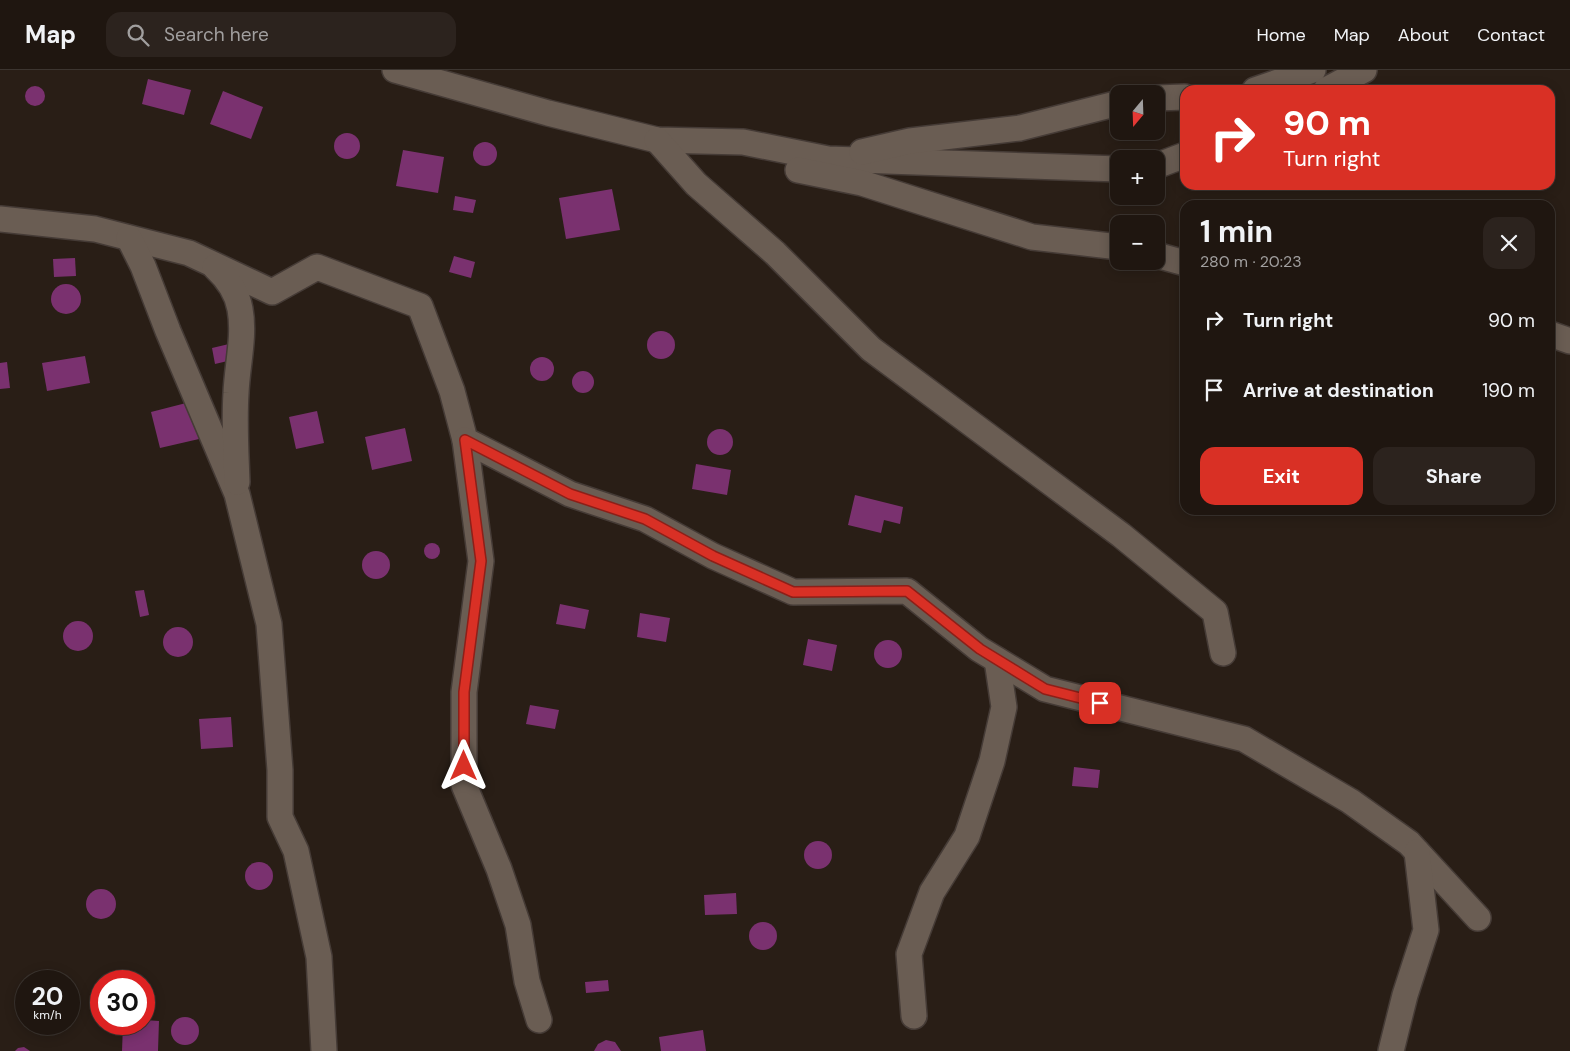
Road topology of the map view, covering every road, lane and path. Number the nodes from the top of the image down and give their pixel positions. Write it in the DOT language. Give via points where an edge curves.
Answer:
graph roads {
  1 [pos="395,70"];
  2 [pos="1313,70"];
  3 [pos="1364,70"];
  4 [pos="1270,85"];
  5 [pos="1336,85"];
  6 [pos="1180,96"];
  7 [pos="1165,97"];
  8 [pos="1110,105"];
  9 [pos="657,140"];
  10 [pos="1180,157"];
  11 [pos="828,159"];
  12 [pos="1165,163"];
  13 [pos="1110,169"];
  14 [pos="0,220"];
  15 [pos="129,238"];
  16 [pos="1110,246"];
  17 [pos="1165,257"];
  18 [pos="1180,261"];
  19 [pos="212,264"];
  20 [pos="1555,336"];
  21 [pos="1570,340"];
  22 [pos="465,440"];
  23 [pos="237,494"];
  24 [pos="1223,653"];
  25 [pos="997,660"];
  26 [pos="1417,852"];
  27 [pos="1478,918"];
  28 [pos="914,1016"];
  29 [pos="538,1020"];
  30 [pos="324,1051"];
  31 [pos="1391,1051"];
  1 -- 9 [label="street"];
  2 -- 4 [label="street"];
  3 -- 5 [label="street"];
  6 -- 7 [label="street"];
  8 -- 11 [label="street" via="1020,128 910,141"];
  9 -- 11 [label="street" via="743,142"];
  9 -- 16 [label="street" via="862,183 1032,237"];
  9 -- 24 [label="street" via="696,184 775,253 871,349 1121,535 1215,612"];
  10 -- 12 [label="street"];
  11 -- 13 [label="street"];
  14 -- 15 [label="street" via="95,229"];
  15 -- 19 [label="street" via="189,253"];
  15 -- 23 [label="street"];
  17 -- 18 [label="street"];
  19 -- 22 [label="street" via="272,292 317,268 420,306 452,391"];
  19 -- 23 [label="street" via="234,289 240,310 235,395"];
  20 -- 21 [label="street"];
  22 -- 25 [label="street" via="570,494 645,519 713,556 793,592 907,591"];
  22 -- 29 [label="street" via="481,561 464,692 464,785 518,924"];
  23 -- 30 [label="street" via="269,624 280,770 280,817 296,851 319,957"];
  25 -- 26 [label="street" via="1045,689 1244,740 1350,801"];
  25 -- 28 [label="street" via="1004,707 992,761 967,836 932,892 909,954"];
  26 -- 27 [label="street"];
  26 -- 31 [label="street" via="1426,930"];
}
